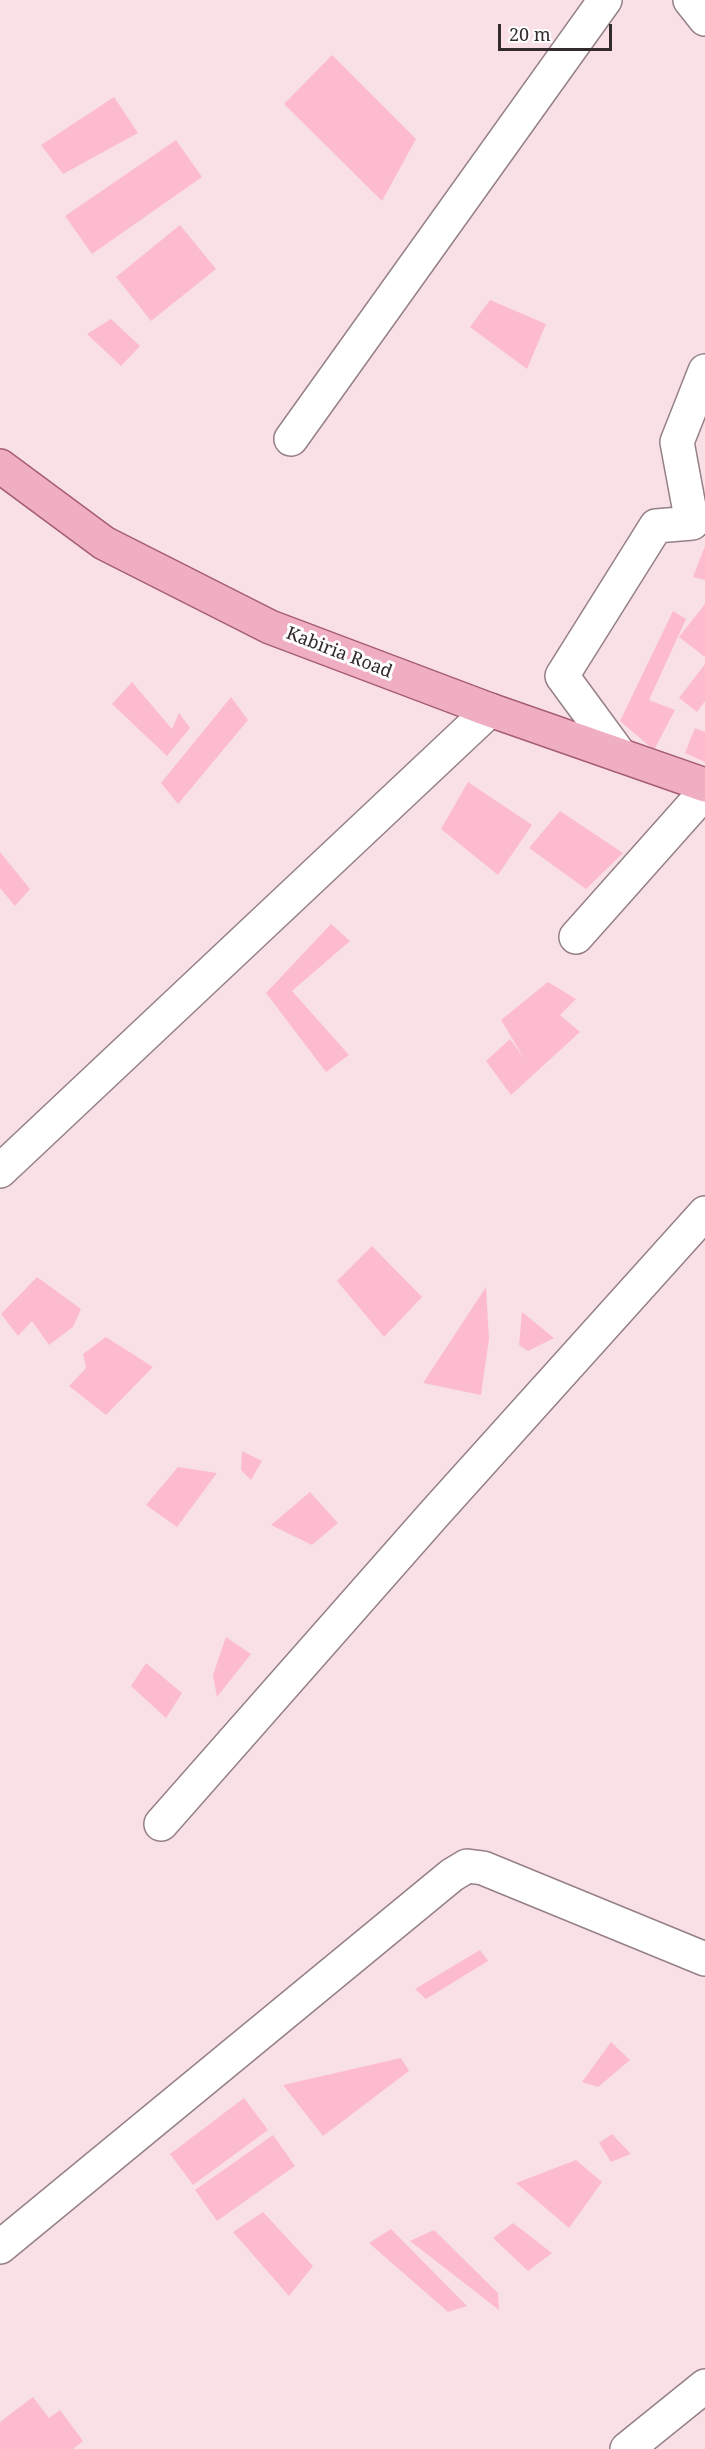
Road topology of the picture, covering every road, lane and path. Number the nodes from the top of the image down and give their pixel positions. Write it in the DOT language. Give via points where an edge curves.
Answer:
graph roads {
  1 [pos="605,0"];
  2 [pos="690,0"];
  3 [pos="705,19"];
  4 [pos="705,371"];
  5 [pos="291,439"];
  6 [pos="0,466"];
  7 [pos="490,710"];
  8 [pos="620,755"];
  9 [pos="705,786"];
  10 [pos="705,792"];
  11 [pos="576,937"];
  12 [pos="0,1171"];
  13 [pos="705,1213"];
  14 [pos="161,1824"];
  15 [pos="705,1959"];
  16 [pos="0,2247"];
  17 [pos="705,2386"];
  18 [pos="627,2449"];
  1 -- 5 [label="street"];
  2 -- 3 [label="street"];
  4 -- 8 [label="street" via="677,442 692,523 656,526 562,676"];
  6 -- 7 [label="main road, Kabiria Road" via="104,543 270,627"];
  7 -- 8 [label="main road, Kabiria Road"];
  7 -- 12 [label="street"];
  8 -- 9 [label="main road, Kabiria Road"];
  10 -- 11 [label="street"];
  13 -- 14 [label="street"];
  15 -- 16 [label="street" via="483,1868 467,1866"];
  17 -- 18 [label="street"];
}
